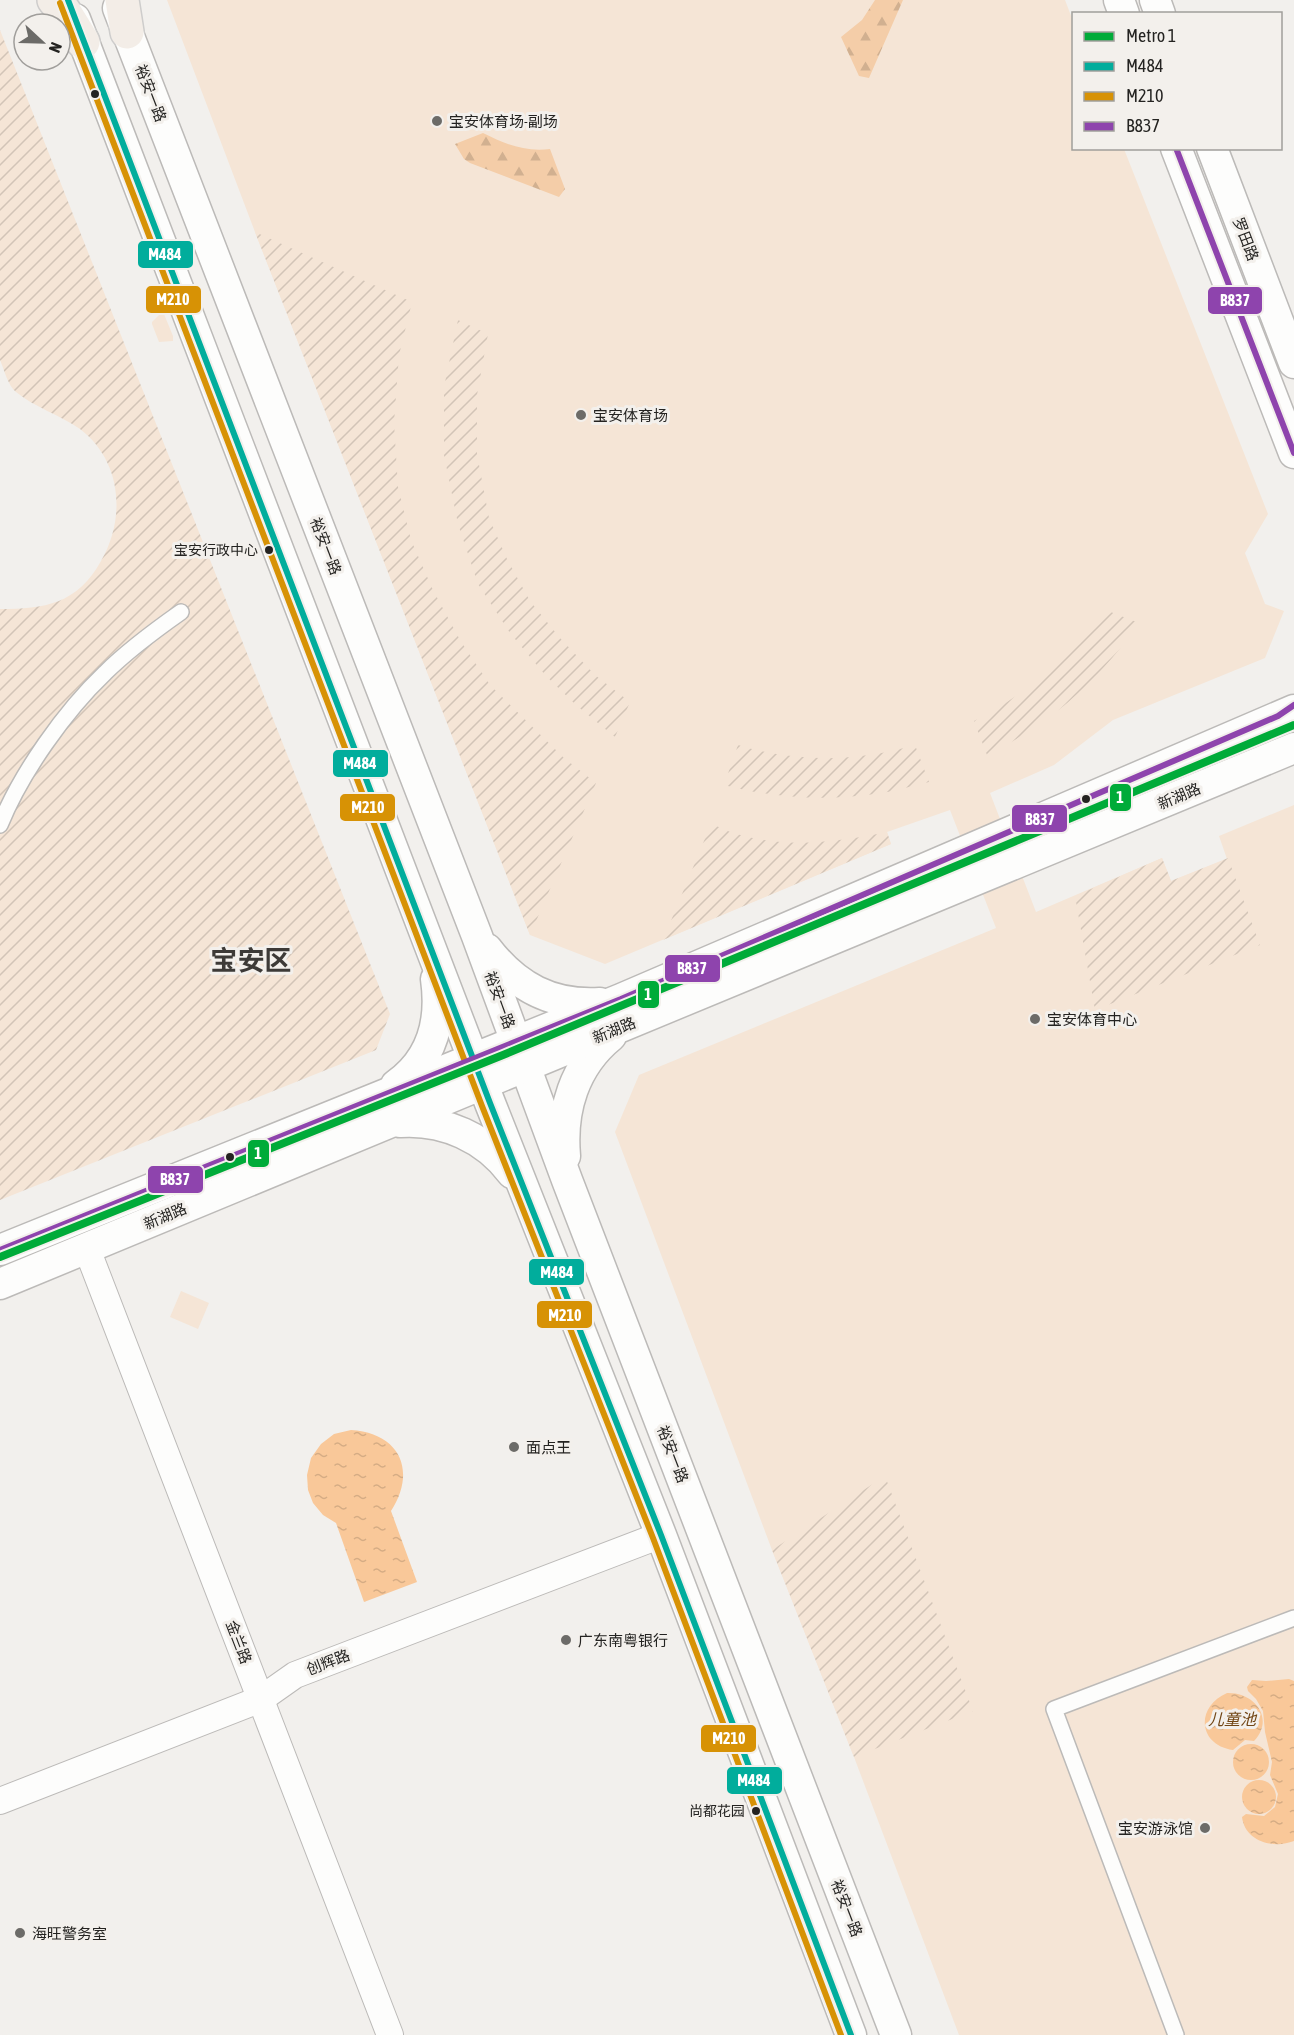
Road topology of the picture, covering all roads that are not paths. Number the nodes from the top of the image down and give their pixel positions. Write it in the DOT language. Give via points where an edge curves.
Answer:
graph roads {
  1 [pos="54,0"];
  2 [pos="68,0"];
  3 [pos="114,0"];
  4 [pos="122,0"];
  5 [pos="127,32"];
  6 [pos="83,42"];
  7 [pos="1177,150"];
  8 [pos="1213,150"];
  9 [pos="1294,363"];
  10 [pos="1294,453"];
  11 [pos="181,612"];
  12 [pos="1289,710"];
  13 [pos="1291,751"];
  14 [pos="0,825"];
  15 [pos="477,936"];
  16 [pos="432,949"];
  17 [pos="684,987"];
  18 [pos="627,1011"];
  19 [pos="520,1054"];
  20 [pos="478,1071"];
  21 [pos="383,1110"];
  22 [pos="567,1180"];
  23 [pos="528,1201"];
  24 [pos="87,1249"];
  25 [pos="0,1250"];
  26 [pos="0,1284"];
  27 [pos="661,1535"];
  28 [pos="1294,1618"];
  29 [pos="261,1699"];
  30 [pos="0,1801"];
  31 [pos="390,2035"];
  32 [pos="851,2035"];
  33 [pos="896,2035"];
  34 [pos="1176,2035"];
  1 -- 6 [label="main road"];
  2 -- 6 [label="main road"];
  3 -- 5 [label="main road, 裕安一路"];
  4 -- 5 [label="main road"];
  5 -- 15 [label="main road, 裕安一路"];
  6 -- 16 [label="main road"];
  7 -- 10 [label="main road"];
  8 -- 9 [label="main road, 罗田路"];
  11 -- 14 [label="street" via="138,643 72,708 36,759"];
  12 -- 17 [label="main road, 新湖路"];
  13 -- 17 [label="main road, 新湖路"];
  15 -- 18 [label="main road" via="511,976 544,996"];
  15 -- 19 [label="main road, 裕安一路"];
  16 -- 20 [label="main road"];
  16 -- 21 [label="main road" via="439,995 432,1039"];
  17 -- 18 [label="main road, 新湖路"];
  18 -- 19 [label="main road, 新湖路"];
  18 -- 22 [label="main road" via="614,1034 589,1056 570,1094 563,1140"];
  19 -- 20 [label="main road, 新湖路"];
  19 -- 22 [label="main road, 裕安一路"];
  20 -- 21 [label="main road, 新湖路"];
  20 -- 23 [label="main road"];
  21 -- 23 [label="main road" via="473,1138 506,1165"];
  21 -- 24 [label="main road, 新湖路"];
  21 -- 25 [label="main road, 新湖路"];
  22 -- 33 [label="main road, 裕安一路"];
  23 -- 27 [label="main road"];
  24 -- 26 [label="main road, 新湖路"];
  24 -- 29 [label="street, 金兰路"];
  27 -- 29 [label="street, 创辉路" via="295,1675"];
  27 -- 32 [label="main road"];
  28 -- 34 [label="street" via="1054,1709"];
  29 -- 30 [label="street, 创辉路"];
  29 -- 31 [label="street, 金兰路"];
}
